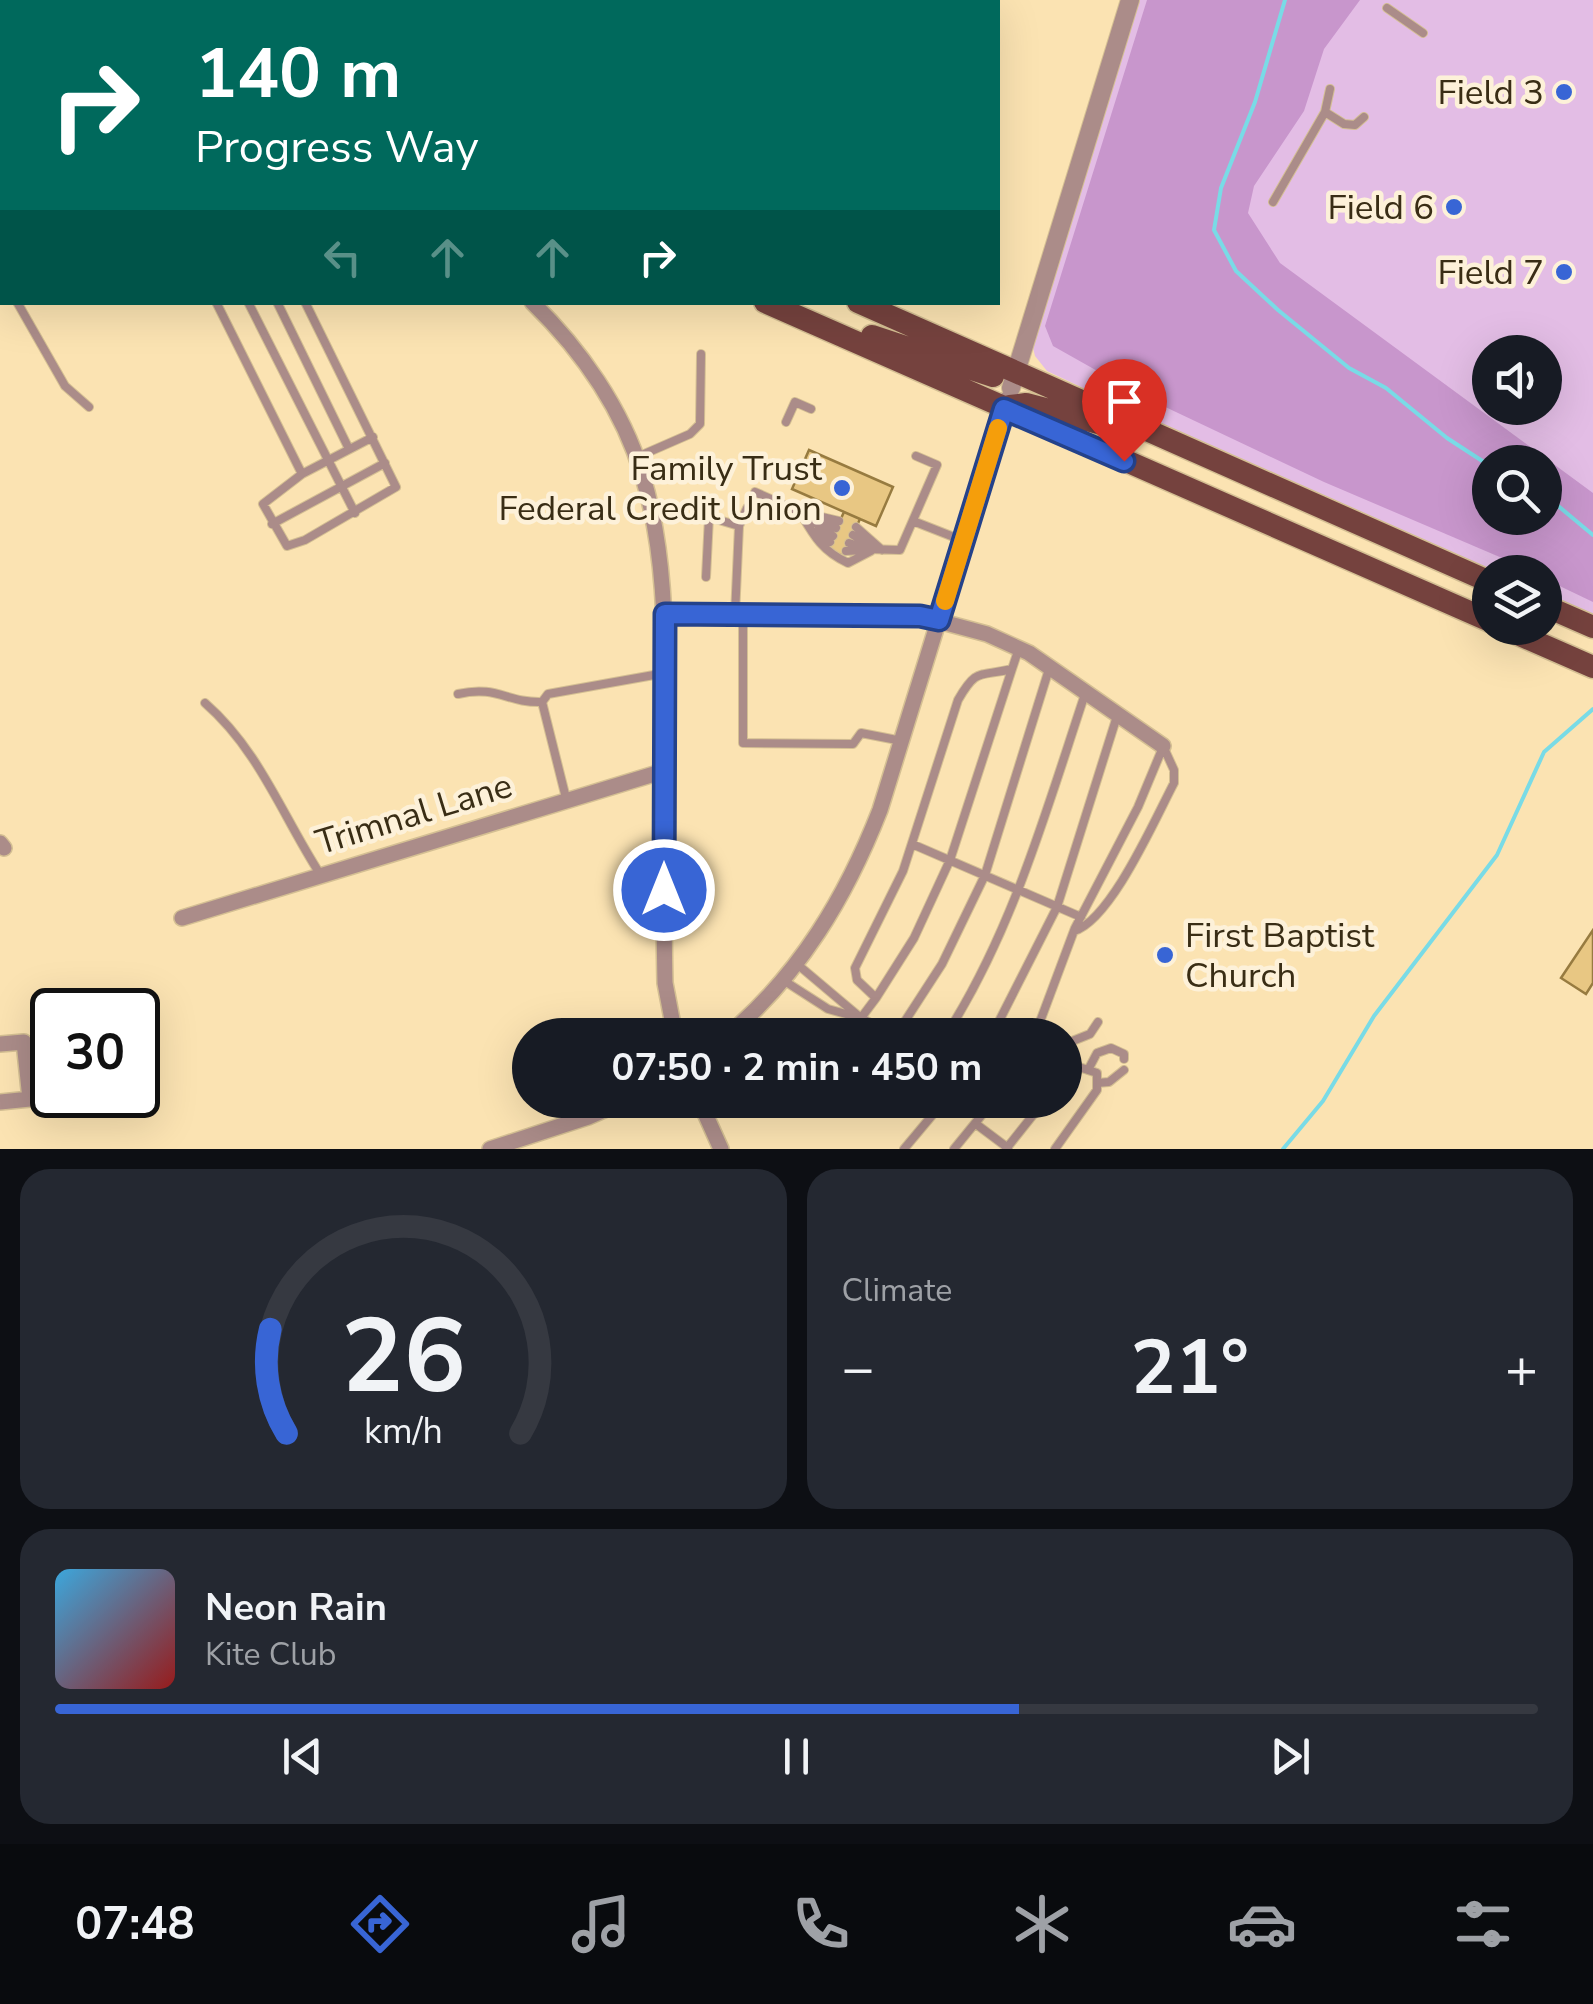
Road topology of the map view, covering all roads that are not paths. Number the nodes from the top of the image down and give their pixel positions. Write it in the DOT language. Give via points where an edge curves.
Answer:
graph roads {
  1 [pos="1130,0"];
  2 [pos="1387,8"];
  3 [pos="1423,34"];
  4 [pos="1330,90"];
  5 [pos="1324,112"];
  6 [pos="1364,118"];
  7 [pos="1273,202"];
  8 [pos="19,305"];
  9 [pos="218,305"];
  10 [pos="249,305"];
  11 [pos="278,305"];
  12 [pos="308,305"];
  13 [pos="535,305"];
  14 [pos="774,305"];
  15 [pos="775,305"];
  16 [pos="863,305"];
  17 [pos="702,354"];
  18 [pos="1010,390"];
  19 [pos="89,407"];
  20 [pos="810,409"];
  21 [pos="786,422"];
  22 [pos="373,436"];
  23 [pos="1181,445"];
  24 [pos="349,449"];
  25 [pos="916,456"];
  26 [pos="636,458"];
  27 [pos="326,461"];
  28 [pos="385,463"];
  29 [pos="302,474"];
  30 [pos="342,487"];
  31 [pos="755,492"];
  32 [pos="748,508"];
  33 [pos="800,512"];
  34 [pos="355,513"];
  35 [pos="913,521"];
  36 [pos="272,524"];
  37 [pos="739,526"];
  38 [pos="964,541"];
  39 [pos="878,550"];
  40 [pos="1472,574"];
  41 [pos="706,576"];
  42 [pos="1472,612"];
  43 [pos="1562,613"];
  44 [pos="665,614"];
  45 [pos="739,614"];
  46 [pos="939,620"];
  47 [pos="1593,627"];
  48 [pos="1543,645"];
  49 [pos="1019,648"];
  50 [pos="1050,666"];
  51 [pos="1593,667"];
  52 [pos="1012,668"];
  53 [pos="665,673"];
  54 [pos="1087,690"];
  55 [pos="458,694"];
  56 [pos="542,702"];
  57 [pos="205,703"];
  58 [pos="1118,714"];
  59 [pos="902,741"];
  60 [pos="1163,746"];
  61 [pos="664,771"];
  62 [pos="566,798"];
  63 [pos="912,844"];
  64 [pos="950,860"];
  65 [pos="320,874"];
  66 [pos="985,876"];
  67 [pos="1019,890"];
  68 [pos="1056,907"];
  69 [pos="1081,917"];
  70 [pos="182,918"];
  71 [pos="1074,931"];
  72 [pos="797,964"];
  73 [pos="784,980"];
  74 [pos="876,998"];
  75 [pos="671,1018"];
  76 [pos="745,1018"];
  77 [pos="861,1018"];
  78 [pos="905,1018"];
  79 [pos="956,1018"];
  80 [pos="1000,1018"];
  81 [pos="1041,1018"];
  82 [pos="1098,1022"];
  83 [pos="1082,1037"];
  84 [pos="0,1044"];
  85 [pos="1124,1059"];
  86 [pos="1082,1068"];
  87 [pos="1088,1070"];
  88 [pos="1124,1070"];
  89 [pos="1097,1083"];
  90 [pos="0,1102"];
  91 [pos="588,1118"];
  92 [pos="707,1118"];
  93 [pos="930,1118"];
  94 [pos="980,1118"];
  95 [pos="1031,1118"];
  96 [pos="976,1124"];
  97 [pos="1008,1148"];
  98 [pos="490,1149"];
  99 [pos="721,1149"];
  100 [pos="904,1149"];
  101 [pos="954,1149"];
  102 [pos="1055,1149"];
  1 -- 18 [label="street"];
  2 -- 3 [label="lane"];
  4 -- 5 [label="lane"];
  5 -- 6 [label="lane" via="1344,124"];
  5 -- 7 [label="lane"];
  8 -- 19 [label="lane" via="64,386"];
  9 -- 29 [label="lane"];
  10 -- 27 [label="lane"];
  11 -- 24 [label="lane"];
  12 -- 22 [label="lane"];
  13 -- 26 [label="street" via="589,367"];
  14 -- 18 [label="main road"];
  15 -- 18 [label="main road" via="1004,378"];
  16 -- 18 [label="main road"];
  17 -- 26 [label="lane" via="700,424"];
  18 -- 23 [label="main road"];
  18 -- 23 [label="main road" via="1026,404"];
  18 -- 38 [label="street"];
  18 -- 42 [label="main road"];
  20 -- 21 [label="lane" via="795,402"];
  22 -- 24 [label="lane"];
  22 -- 28 [label="lane"];
  23 -- 40 [label="main road"];
  24 -- 27 [label="lane"];
  25 -- 35 [label="lane" via="937,465"];
  26 -- 44 [label="street" via="659,551"];
  27 -- 29 [label="lane"];
  27 -- 30 [label="lane"];
  28 -- 30 [label="lane"];
  28 -- 34 [label="lane" via="396,488"];
  29 -- 36 [label="lane" via="263,504"];
  30 -- 34 [label="lane"];
  30 -- 36 [label="lane"];
  31 -- 33 [label="lane"];
  32 -- 37 [label="lane"];
  33 -- 33 [label="lane" via="835,532"];
  33 -- 39 [label="lane" via="818,545 834,557 848,562"];
  34 -- 36 [label="lane" via="292,546"];
  35 -- 38 [label="lane"];
  35 -- 39 [label="lane" via="900,550"];
  37 -- 41 [label="lane" via="709,517"];
  37 -- 45 [label="lane"];
  38 -- 46 [label="street"];
  39 -- 39 [label="lane" via="851,539"];
  43 -- 47 [label="main road"];
  44 -- 45 [label="street"];
  44 -- 53 [label="street"];
  45 -- 46 [label="street"];
  45 -- 59 [label="lane" via="743,744 853,744 860,733"];
  46 -- 49 [label="street"];
  46 -- 59 [label="street"];
  48 -- 51 [label="main road"];
  49 -- 50 [label="street"];
  49 -- 52 [label="lane"];
  50 -- 54 [label="street"];
  50 -- 66 [label="lane"];
  52 -- 63 [label="lane" via="978,672 958,700"];
  52 -- 64 [label="lane"];
  53 -- 56 [label="lane" via="548,694"];
  53 -- 61 [label="street"];
  54 -- 58 [label="street"];
  54 -- 67 [label="lane"];
  55 -- 56 [label="lane" via="481,689 521,703"];
  56 -- 62 [label="lane"];
  57 -- 65 [label="lane" via="254,756"];
  58 -- 60 [label="street"];
  58 -- 68 [label="lane"];
  59 -- 72 [label="street" via="863,854"];
  60 -- 69 [label="lane"];
  60 -- 71 [label="lane" via="1174,783 1108,906"];
  61 -- 62 [label="street, Trimnal Lane"];
  61 -- 75 [label="street"];
  62 -- 65 [label="street, Trimnal Lane"];
  63 -- 64 [label="lane"];
  63 -- 74 [label="lane" via="855,968 857,980"];
  64 -- 66 [label="lane"];
  64 -- 74 [label="lane" via="914,938"];
  65 -- 70 [label="street, Trimnal Lane"];
  66 -- 67 [label="lane"];
  66 -- 78 [label="lane" via="942,964"];
  67 -- 68 [label="lane"];
  67 -- 79 [label="lane" via="994,952"];
  68 -- 69 [label="lane"];
  68 -- 80 [label="lane"];
  69 -- 71 [label="lane"];
  71 -- 81 [label="lane"];
  72 -- 73 [label="street"];
  72 -- 77 [label="lane"];
  73 -- 76 [label="street"];
  73 -- 77 [label="lane" via="828,1009"];
  74 -- 77 [label="lane"];
  82 -- 83 [label="lane"];
  84 -- 90 [label="street" via="24,1042 30,1098"];
  85 -- 87 [label="lane" via="1111,1048 1097,1053"];
  86 -- 87 [label="lane"];
  87 -- 89 [label="lane" via="1097,1073"];
  88 -- 89 [label="lane"];
  89 -- 102 [label="lane"];
  91 -- 98 [label="street"];
  92 -- 99 [label="street"];
  93 -- 100 [label="lane"];
  94 -- 96 [label="lane"];
  95 -- 97 [label="lane"];
  96 -- 97 [label="lane"];
  96 -- 101 [label="lane"];
}
